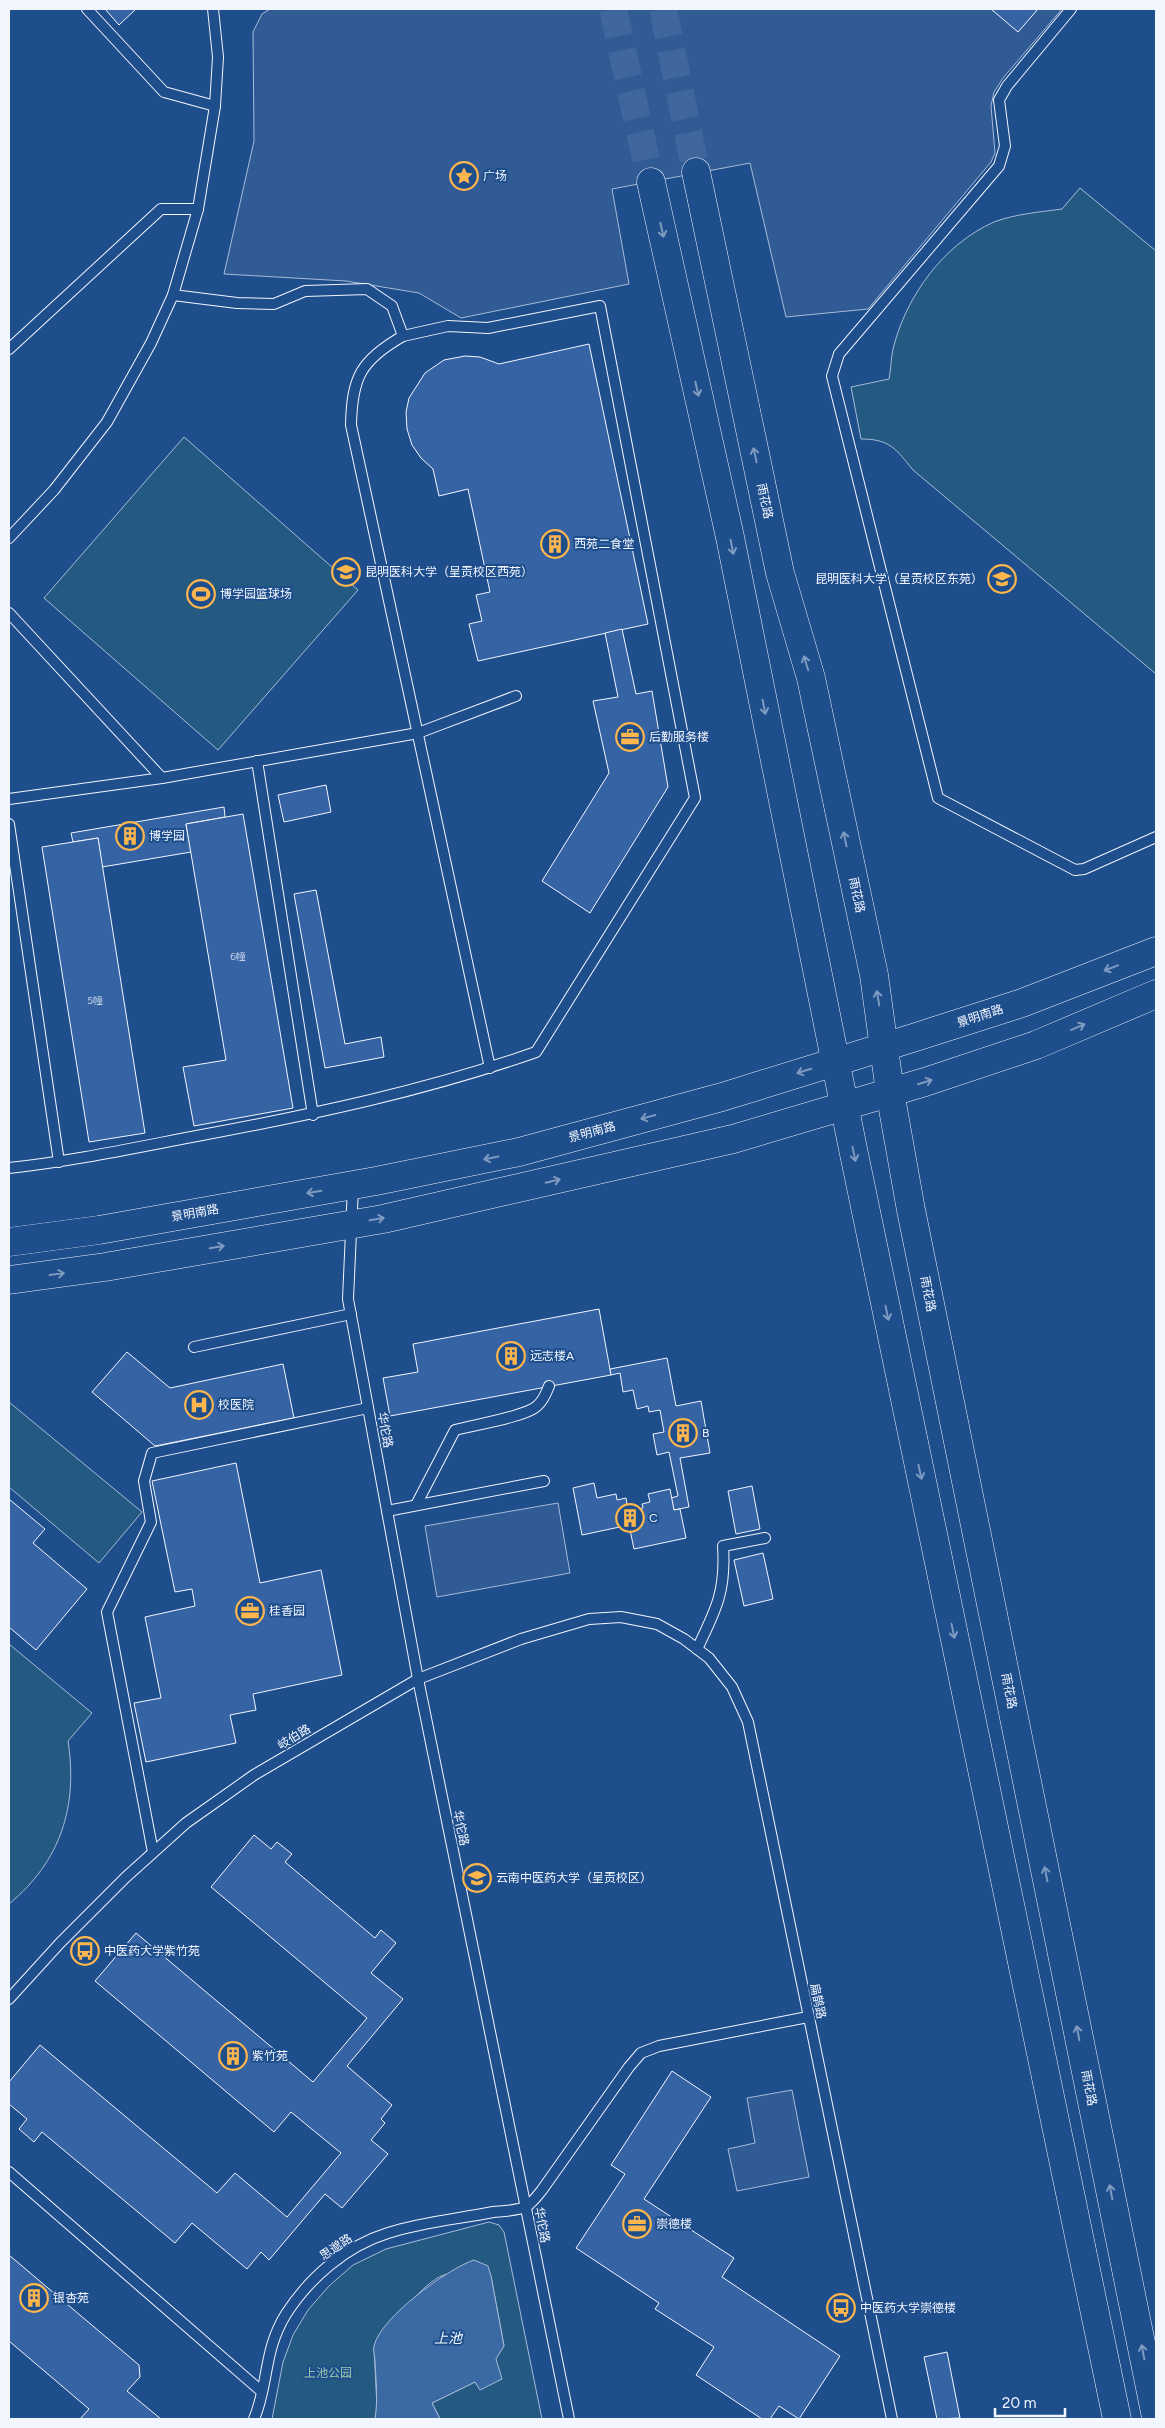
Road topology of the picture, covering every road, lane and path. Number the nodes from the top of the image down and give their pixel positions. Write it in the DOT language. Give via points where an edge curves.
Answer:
graph roads {
  1 [pos="87,9"];
  2 [pos="213,9"];
  3 [pos="1071,9"];
  4 [pos="215,106"];
  5 [pos="696,172"];
  6 [pos="651,182"];
  7 [pos="198,209"];
  8 [pos="173,295"];
  9 [pos="403,336"];
  10 [pos="9,349"];
  11 [pos="9,538"];
  12 [pos="9,612"];
  13 [pos="516,696"];
  14 [pos="418,733"];
  15 [pos="257,761"];
  16 [pos="162,778"];
  17 [pos="9,799"];
  18 [pos="9,824"];
  19 [pos="1156,837"];
  20 [pos="1156,951"];
  21 [pos="1156,994"];
  22 [pos="884,1046"];
  23 [pos="836,1061"];
  24 [pos="490,1068"];
  25 [pos="890,1092"];
  26 [pos="844,1106"];
  27 [pos="313,1115"];
  28 [pos="59,1162"];
  29 [pos="9,1168"];
  30 [pos="353,1185"];
  31 [pos="351,1224"];
  32 [pos="9,1242"];
  33 [pos="9,1280"];
  34 [pos="351,1314"];
  35 [pos="194,1347"];
  36 [pos="549,1386"];
  37 [pos="368,1408"];
  38 [pos="544,1481"];
  39 [pos="416,1506"];
  40 [pos="387,1511"];
  41 [pos="765,1538"];
  42 [pos="657,1624"];
  43 [pos="697,1649"];
  44 [pos="418,1679"];
  45 [pos="154,1852"];
  46 [pos="9,1999"];
  47 [pos="808,2017"];
  48 [pos="9,2172"];
  49 [pos="526,2206"];
  50 [pos="261,2391"];
  51 [pos="1156,2417"];
  52 [pos="254,2419"];
  53 [pos="569,2419"];
  54 [pos="892,2419"];
  55 [pos="1117,2419"];
  1 -- 4 [label="lane" via="164,92"];
  2 -- 4 [label="lane" via="218,57"];
  3 -- 19 [label="lane" via="999,100 1005,146 999,166 839,354 832,376 938,798 1080,871"];
  4 -- 7 [label="lane"];
  22 -- 5 [label="street, 雨花路, one-way" via="874,975 813,688 780,573"];
  6 -- 23 [label="street, one-way" via="730,537"];
  7 -- 8 [label="lane"];
  7 -- 10 [label="lane" via="161,209"];
  8 -- 9 [label="lane" via="274,304 305,291 367,289 392,306"];
  8 -- 11 [label="lane" via="151,343 107,422 54,490"];
  9 -- 14 [label="lane" via="372,357 360,373 353,390 351,425"];
  9 -- 24 [label="lane" via="448,326 488,328 600,306 695,798 536,1052"];
  12 -- 16 [label="lane"];
  13 -- 14 [label="lane"];
  14 -- 15 [label="lane"];
  14 -- 24 [label="lane"];
  15 -- 16 [label="lane"];
  15 -- 27 [label="lane"];
  16 -- 17 [label="lane"];
  18 -- 28 [label="lane"];
  20 -- 22 [label="street, 景明南路, one-way" via="1022,1003"];
  25 -- 21 [label="street, one-way" via="1036,1045"];
  22 -- 23 [label="street, 景明南路"];
  22 -- 25 [label="street, 雨花路"];
  23 -- 26 [label="street"];
  23 -- 30 [label="street, 景明南路, one-way" via="722,1097 519,1152"];
  24 -- 27 [label="lane"];
  25 -- 26 [label="street"];
  51 -- 25 [label="street, 雨花路, one-way" via="911,1210"];
  31 -- 26 [label="street, one-way" via="732,1139"];
  26 -- 55 [label="street, one-way"];
  27 -- 28 [label="lane"];
  28 -- 29 [label="lane"];
  30 -- 31 [label="lane, 华佗路"];
  30 -- 32 [label="street, 景明南路, one-way" via="99,1230"];
  33 -- 31 [label="street, one-way" via="104,1267"];
  31 -- 34 [label="lane, 华佗路" via="348,1298"];
  34 -- 35 [label="lane"];
  34 -- 37 [label="lane, 华佗路"];
  36 -- 39 [label="lane" via="537,1407 455,1430"];
  37 -- 40 [label="lane, 华佗路"];
  37 -- 45 [label="lane" via="152,1453 144,1481 152,1522 107,1612"];
  38 -- 39 [label="lane"];
  39 -- 40 [label="lane"];
  40 -- 44 [label="lane, 华佗路"];
  41 -- 43 [label="lane" via="723,1546 724,1574 717,1608"];
  42 -- 43 [label="lane, 扁鹊路"];
  42 -- 44 [label="lane, 岐伯路" via="621,1617 589,1619 521,1639"];
  43 -- 47 [label="lane, 扁鹊路" via="709,1658 732,1687 748,1722"];
  44 -- 45 [label="lane, 岐伯路" via="254,1775 186,1823"];
  44 -- 49 [label="lane, 华佗路"];
  45 -- 46 [label="lane, 岐伯路"];
  47 -- 49 [label="lane" via="659,2046 641,2053 542,2190"];
  47 -- 54 [label="lane, 扁鹊路"];
  48 -- 50 [label="lane"];
  49 -- 50 [label="lane, 思邈路" via="388,2233 344,2254 300,2294 285,2316 267,2358"];
  49 -- 53 [label="lane, 华佗路"];
  50 -- 52 [label="lane, 思邈路"];
}
